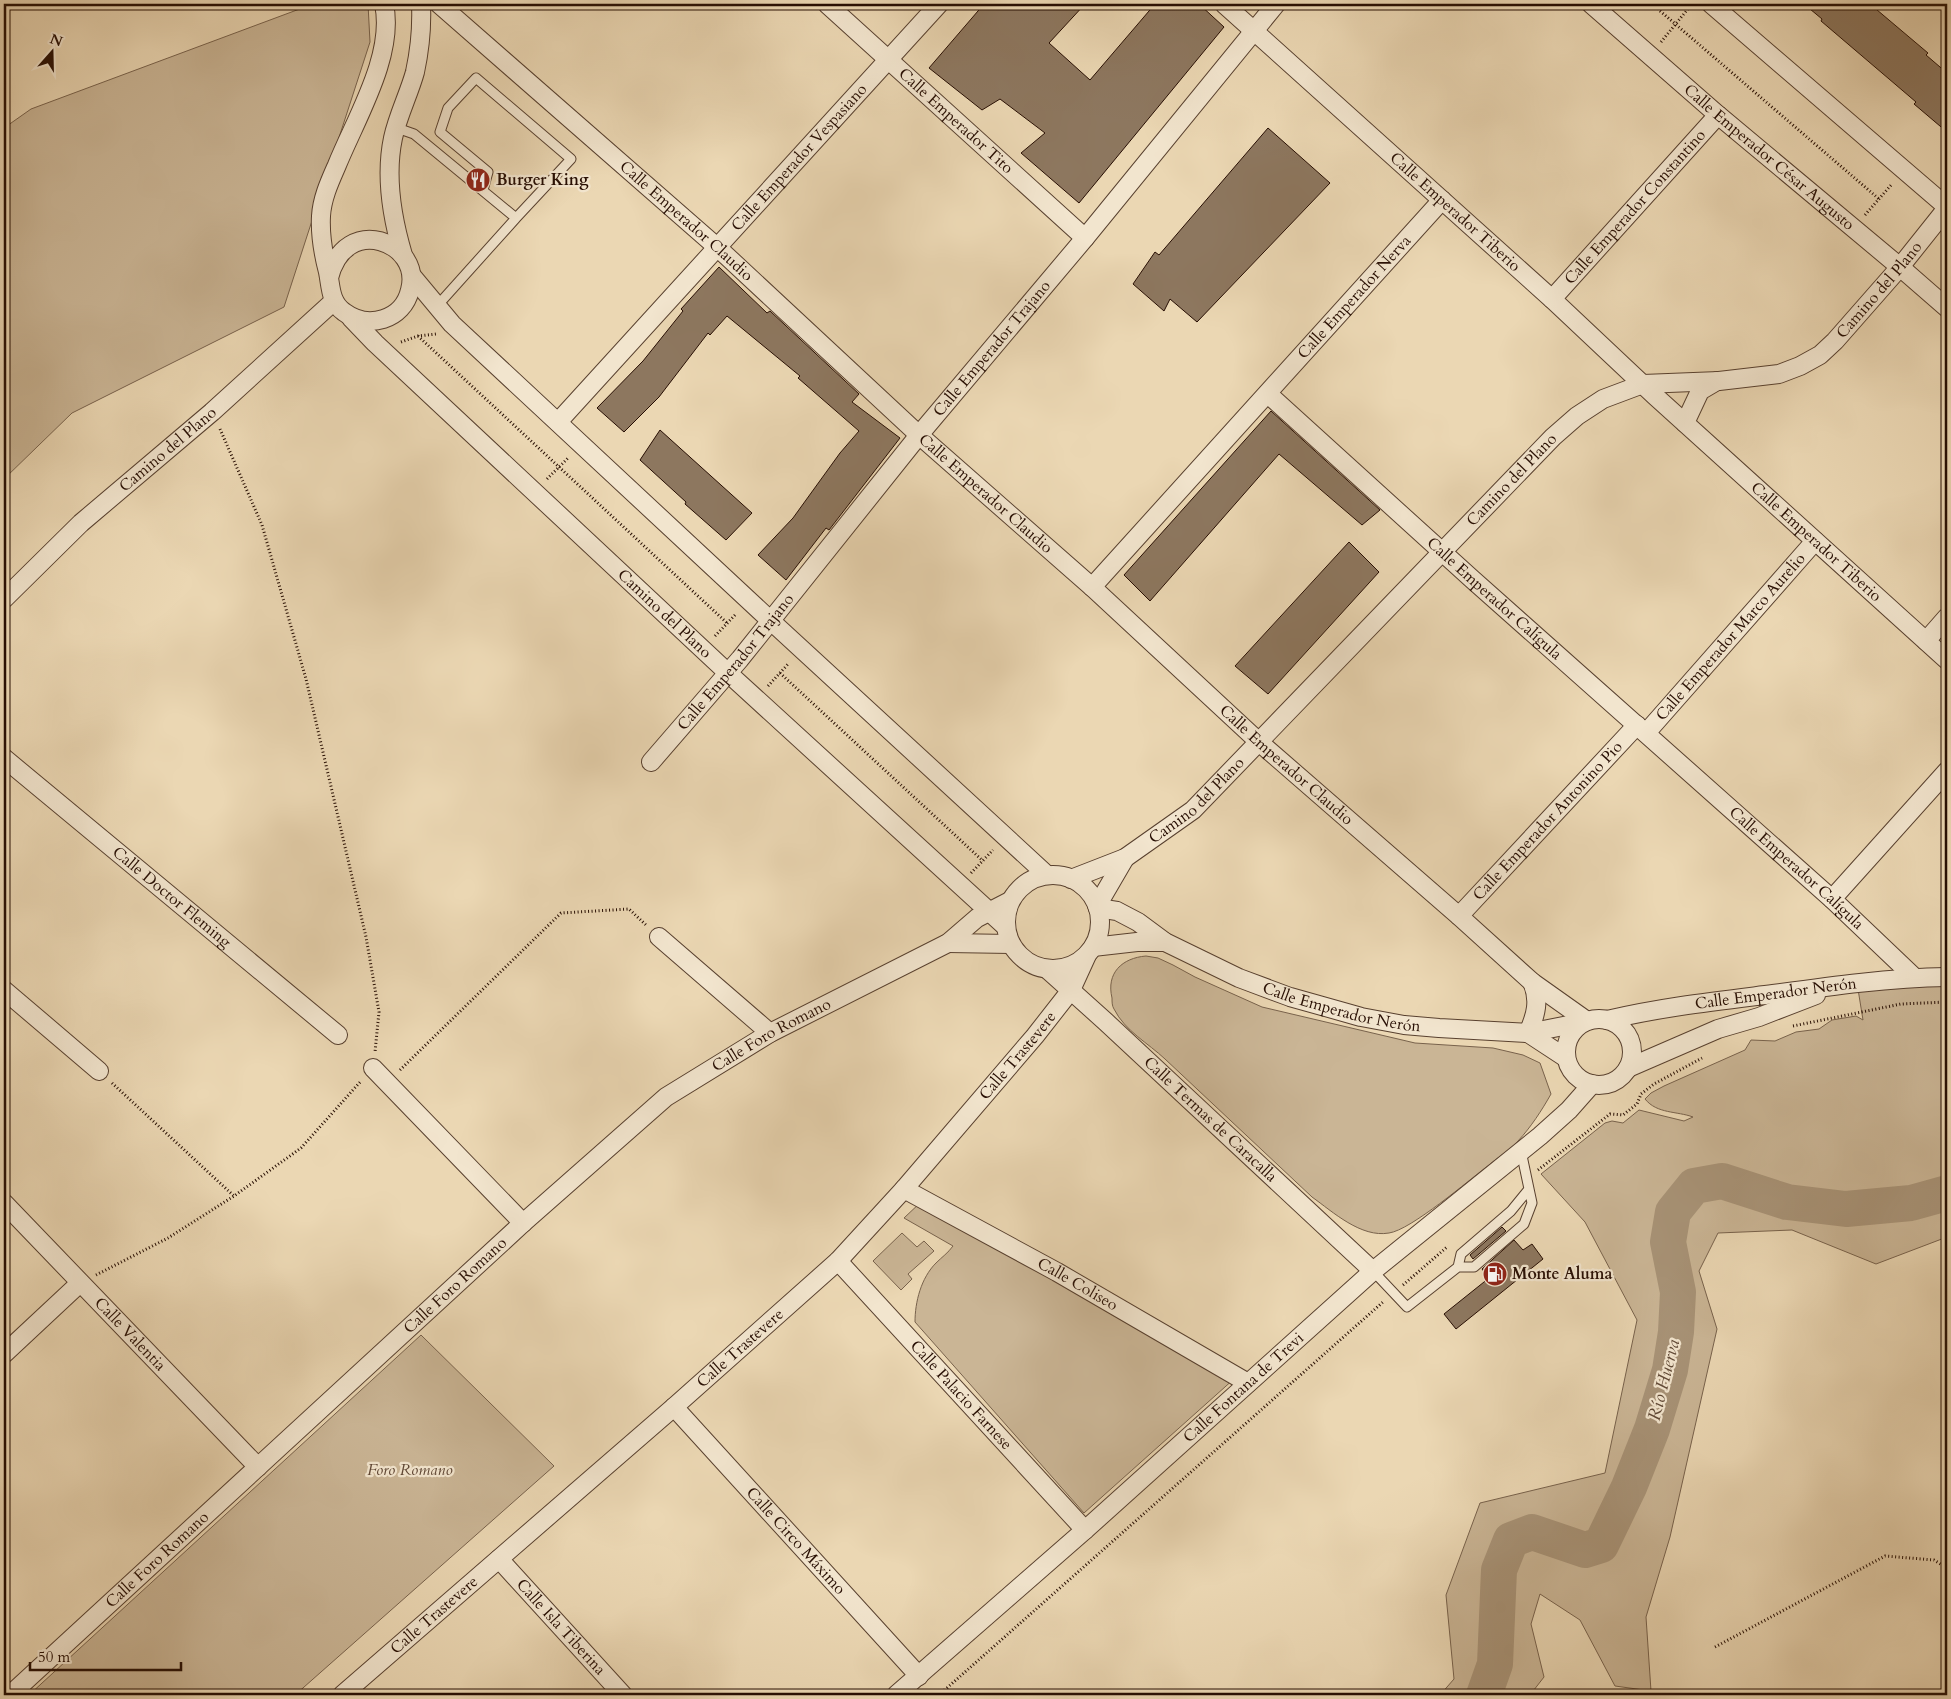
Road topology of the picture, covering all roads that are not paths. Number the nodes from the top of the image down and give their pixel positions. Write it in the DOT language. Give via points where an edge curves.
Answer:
graph roads {
  1 [pos="384,4"];
  2 [pos="421,4"];
  3 [pos="439,4"];
  4 [pos="827,4"];
  5 [pos="938,4"];
  6 [pos="1224,4"];
  7 [pos="1276,4"];
  8 [pos="1591,4"];
  9 [pos="1711,4"];
  10 [pos="1254,30"];
  11 [pos="888,60"];
  12 [pos="1718,115"];
  13 [pos="396,128"];
  14 [pos="482,190"];
  15 [pos="1442,200"];
  16 [pos="1947,207"];
  17 [pos="516,218"];
  18 [pos="1085,238"];
  19 [pos="718,248"];
  20 [pos="403,255"];
  21 [pos="1900,267"];
  22 [pos="412,276"];
  23 [pos="329,278"];
  24 [pos="1552,299"];
  25 [pos="334,301"];
  26 [pos="437,306"];
  27 [pos="1947,308"];
  28 [pos="351,318"];
  29 [pos="1719,380"];
  30 [pos="1643,384"];
  31 [pos="1268,394"];
  32 [pos="558,422"];
  33 [pos="1686,423"];
  34 [pos="919,435"];
  35 [pos="1815,540"];
  36 [pos="1443,552"];
  37 [pos="1092,586"];
  38 [pos="4,599"];
  39 [pos="1947,617"];
  40 [pos="771,621"];
  41 [pos="1926,641"];
  42 [pos="1947,660"];
  43 [pos="728,673"];
  44 [pos="1641,729"];
  45 [pos="1259,742"];
  46 [pos="4,758"];
  47 [pos="651,762"];
  48 [pos="1947,771"];
  49 [pos="1125,858"];
  50 [pos="1047,875"];
  51 [pos="1071,879"];
  52 [pos="1832,899"];
  53 [pos="1010,901"];
  54 [pos="1098,907"];
  55 [pos="988,911"];
  56 [pos="1459,916"];
  57 [pos="1005,926"];
  58 [pos="659,937"];
  59 [pos="1165,942"];
  60 [pos="948,943"];
  61 [pos="1011,944"];
  62 [pos="1090,951"];
  63 [pos="1047,969"];
  64 [pos="1915,978"];
  65 [pos="1947,978"];
  66 [pos="1532,982"];
  67 [pos="1845,984"];
  68 [pos="4,990"];
  69 [pos="1071,990"];
  70 [pos="1607,1020"];
  71 [pos="1585,1021"];
  72 [pos="1528,1032"];
  73 [pos="770,1033"];
  74 [pos="338,1036"];
  75 [pos="1566,1058"];
  76 [pos="373,1068"];
  77 [pos="1628,1068"];
  78 [pos="99,1071"];
  79 [pos="1592,1084"];
  80 [pos="1521,1151"];
  81 [pos="904,1189"];
  82 [pos="1529,1189"];
  83 [pos="4,1203"];
  84 [pos="523,1223"];
  85 [pos="838,1261"];
  86 [pos="1458,1267"];
  87 [pos="1373,1271"];
  88 [pos="80,1283"];
  89 [pos="4,1354"];
  90 [pos="1248,1383"];
  91 [pos="674,1407"];
  92 [pos="258,1467"];
  93 [pos="1085,1530"];
  94 [pos="499,1559"];
  95 [pos="918,1676"];
  96 [pos="10,1695"];
  97 [pos="342,1695"];
  98 [pos="623,1695"];
  99 [pos="896,1695"];
  1 -- 23 [label="street" via="386,32 382,56 327,188 321,214 322,245"];
  2 -- 13 [label="street" via="420,47"];
  3 -- 19 [label="street, Calle Emperador Claudio"];
  4 -- 11 [label="street, Calle Emperador Tito"];
  5 -- 11 [label="street, Calle Emperador Vespasiano"];
  6 -- 10 [label="street, Calle Emperador Tiberio"];
  7 -- 10 [label="street, Calle Emperador Trajano"];
  8 -- 12 [label="street, Calle Emperador César Augusto"];
  9 -- 16 [label="street"];
  10 -- 15 [label="street, Calle Emperador Tiberio"];
  10 -- 18 [label="street, Calle Emperador Trajano"];
  11 -- 18 [label="street, Calle Emperador Tito"];
  11 -- 19 [label="street, Calle Emperador Vespasiano"];
  12 -- 21 [label="street, Calle Emperador César Augusto"];
  12 -- 24 [label="street, Calle Emperador Constantino"];
  13 -- 14 [label="lane" via="414,134"];
  13 -- 20 [label="street" via="390,177 394,220"];
  14 -- 17 [label="lane"];
  14 -- 17 [label="lane" via="488,172 440,132 448,108 476,78 571,159"];
  15 -- 24 [label="street, Calle Emperador Tiberio"];
  15 -- 31 [label="street, Calle Emperador Nerva"];
  16 -- 21 [label="street, Camino del Plano"];
  17 -- 26 [label="lane"];
  18 -- 34 [label="street, Calle Emperador Trajano"];
  19 -- 32 [label="street, Calle Emperador Vespasiano"];
  19 -- 34 [label="street, Calle Emperador Claudio"];
  20 -- 22 [label="street"];
  20 -- 23 [label="street" via="379,240 351,244 332,264"];
  21 -- 27 [label="street, Calle Emperador César Augusto"];
  21 -- 29 [label="street, Camino del Plano" via="1820,355 1780,374"];
  22 -- 26 [label="street"];
  22 -- 28 [label="street" via="407,301 399,311 376,322"];
  23 -- 25 [label="street"];
  24 -- 30 [label="street, Calle Emperador Tiberio"];
  25 -- 28 [label="street"];
  25 -- 38 [label="street, Camino del Plano" via="212,412 81,523"];
  26 -- 32 [label="street" via="452,324"];
  28 -- 43 [label="street, Camino del Plano"];
  29 -- 30 [label="street, Camino del Plano"];
  29 -- 33 [label="street" via="1700,391"];
  30 -- 33 [label="street, Calle Emperador Tiberio"];
  30 -- 36 [label="street, Camino del Plano" via="1603,399 1577,416 1552,437"];
  31 -- 36 [label="street, Calle Emperador Calígula"];
  31 -- 37 [label="street"];
  32 -- 40 [label="street"];
  33 -- 35 [label="street, Calle Emperador Tiberio"];
  34 -- 37 [label="street, Calle Emperador Claudio"];
  34 -- 40 [label="street, Calle Emperador Trajano"];
  35 -- 41 [label="street, Calle Emperador Tiberio"];
  35 -- 44 [label="street, Calle Emperador Marco Aurelio"];
  36 -- 44 [label="street, Calle Emperador Calígula"];
  36 -- 45 [label="street, Camino del Plano"];
  37 -- 45 [label="street, Calle Emperador Claudio"];
  39 -- 41 [label="street"];
  40 -- 43 [label="street, Calle Emperador Trajano"];
  40 -- 50 [label="street"];
  41 -- 42 [label="street, Calle Emperador Tiberio"];
  43 -- 47 [label="street, Calle Emperador Trajano"];
  43 -- 55 [label="street, Camino del Plano"];
  44 -- 52 [label="street, Calle Emperador Calígula"];
  44 -- 56 [label="street, Calle Emperador Antonino Pio"];
  45 -- 49 [label="street, Camino del Plano" via="1193,810"];
  45 -- 56 [label="street, Calle Emperador Claudio"];
  46 -- 74 [label="street, Calle Doctor Fleming"];
  48 -- 52 [label="street"];
  49 -- 51 [label="street, Camino del Plano"];
  49 -- 54 [label="street, Camino del Plano"];
  50 -- 51 [label="street"];
  50 -- 53 [label="street" via="1022,886"];
  51 -- 54 [label="street" via="1087,890"];
  52 -- 64 [label="street, Calle Emperador Calígula"];
  53 -- 55 [label="street, Calle Foro Romano"];
  53 -- 57 [label="street"];
  54 -- 59 [label="street, Calle Emperador Nerón" via="1117,911"];
  54 -- 62 [label="street" via="1099,929"];
  55 -- 57 [label="street, Camino del Plano"];
  55 -- 60 [label="street, Calle Foro Romano"];
  56 -- 66 [label="street, Calle Emperador Claudio"];
  57 -- 61 [label="street"];
  58 -- 73 [label="street"];
  59 -- 62 [label="street, Calle Emperador Nerón" via="1137,942"];
  59 -- 72 [label="street, Calle Emperador Nerón" via="1261,987 1361,1017 1404,1025"];
  60 -- 61 [label="street, Calle Foro Romano"];
  60 -- 73 [label="street, Calle Foro Romano"];
  61 -- 63 [label="street" via="1025,960"];
  62 -- 63 [label="street" via="1069,966"];
  62 -- 69 [label="street, Calle Trastevere"];
  63 -- 69 [label="street, Calle Termas de Caracalla"];
  64 -- 65 [label="street, Calle Emperador Nerón"];
  64 -- 67 [label="street, Calle Emperador Nerón"];
  66 -- 71 [label="street, Calle Emperador Claudio"];
  66 -- 72 [label="street" via="1537,1009"];
  67 -- 70 [label="street, Calle Emperador Nerón" via="1658,1009"];
  67 -- 77 [label="street" via="1718,1029"];
  68 -- 78 [label="street"];
  69 -- 81 [label="street, Calle Trastevere" via="984,1098"];
  69 -- 87 [label="street, Calle Termas de Caracalla"];
  70 -- 71 [label="street"];
  70 -- 77 [label="street" via="1617,1024 1630,1039 1632,1058"];
  71 -- 72 [label="street, Calle Emperador Nerón"];
  71 -- 75 [label="street" via="1569,1037"];
  72 -- 75 [label="street"];
  73 -- 84 [label="street, Calle Foro Romano" via="666,1097"];
  75 -- 79 [label="street" via="1575,1075"];
  76 -- 84 [label="street"];
  77 -- 79 [label="street" via="1613,1082"];
  79 -- 80 [label="street, Calle Fontana de Trevi" via="1569,1110"];
  80 -- 82 [label="lane"];
  80 -- 87 [label="street, Calle Fontana de Trevi"];
  81 -- 85 [label="street, Calle Trastevere"];
  81 -- 90 [label="street, Calle Coliseo" via="1057,1272"];
  82 -- 86 [label="lane" via="1511,1211 1462,1254"];
  82 -- 86 [label="lane" via="1532,1203 1524,1224 1474,1267"];
  83 -- 88 [label="street, Calle Valentia"];
  84 -- 92 [label="street, Calle Foro Romano"];
  85 -- 91 [label="street, Calle Trastevere"];
  85 -- 93 [label="street, Calle Palacio Farnese"];
  86 -- 87 [label="lane" via="1407,1306"];
  87 -- 90 [label="street, Calle Fontana de Trevi"];
  88 -- 89 [label="street"];
  88 -- 92 [label="street, Calle Valentia"];
  90 -- 93 [label="street, Calle Fontana de Trevi"];
  91 -- 94 [label="street, Calle Trastevere"];
  91 -- 95 [label="street, Calle Circo Máximo"];
  92 -- 96 [label="street, Calle Foro Romano"];
  93 -- 95 [label="street, Calle Fontana de Trevi"];
  94 -- 97 [label="street, Calle Trastevere"];
  94 -- 98 [label="street, Calle Isla Tiberina"];
  95 -- 99 [label="street, Calle Fontana de Trevi"];
}
